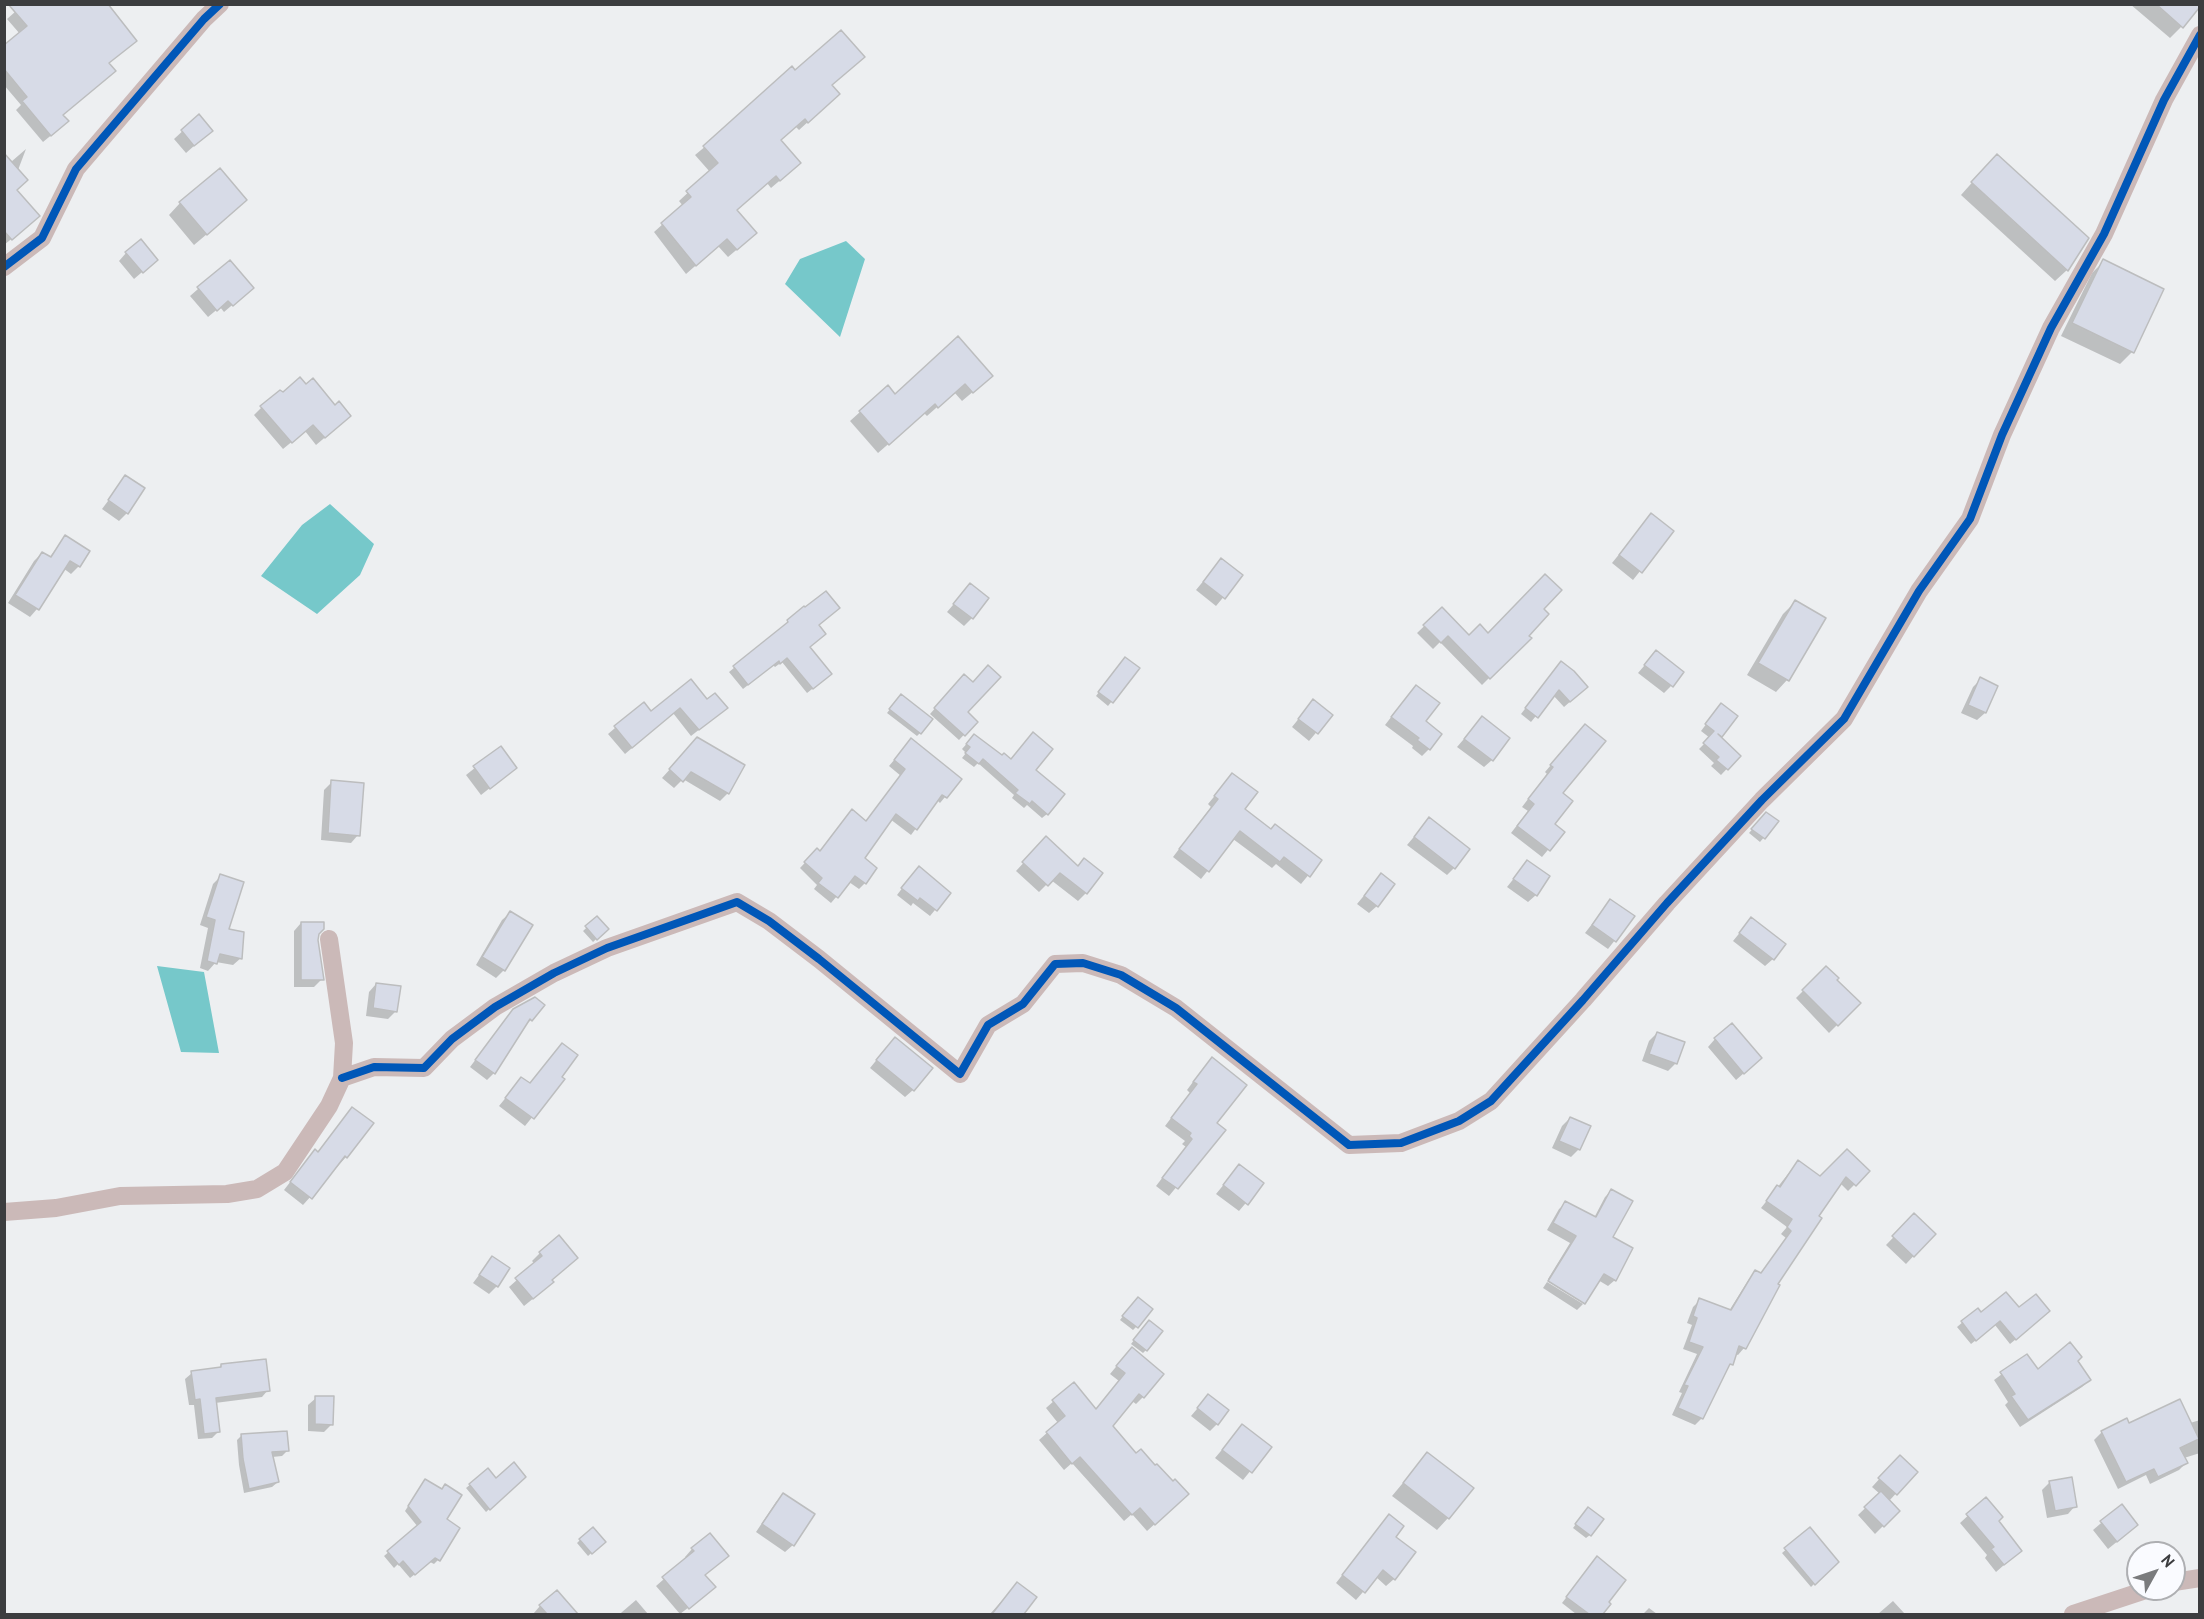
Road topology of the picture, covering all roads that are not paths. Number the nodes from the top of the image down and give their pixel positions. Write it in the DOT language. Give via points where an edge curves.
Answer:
graph roads {
  1 [pos="220,4"];
  2 [pos="2199,35"];
  3 [pos="4,267"];
  4 [pos="329,939"];
  5 [pos="342,1078"];
  6 [pos="4,1212"];
  7 [pos="2126,1597"];
  8 [pos="2073,1614"];
  1 -- 3 [label="street" via="76,169 42,238"];
  2 -- 5 [label="street" via="2164,100 2104,234 2050,328 1970,519 1919,591 1844,719 1762,800 1491,1101 1459,1121 1401,1143 1349,1144 1176,1008 1121,975 1083,963 1055,964 1023,1004 988,1025 960,1074 819,959 737,902 607,948 554,973 495,1007 452,1039 424,1068 374,1066"];
  4 -- 5 [label="street" via="344,1043"];
  5 -- 6 [label="street" via="329,1106 285,1172 257,1189 227,1194 120,1196 56,1208"];
  7 -- 8 [label="street"];
}
